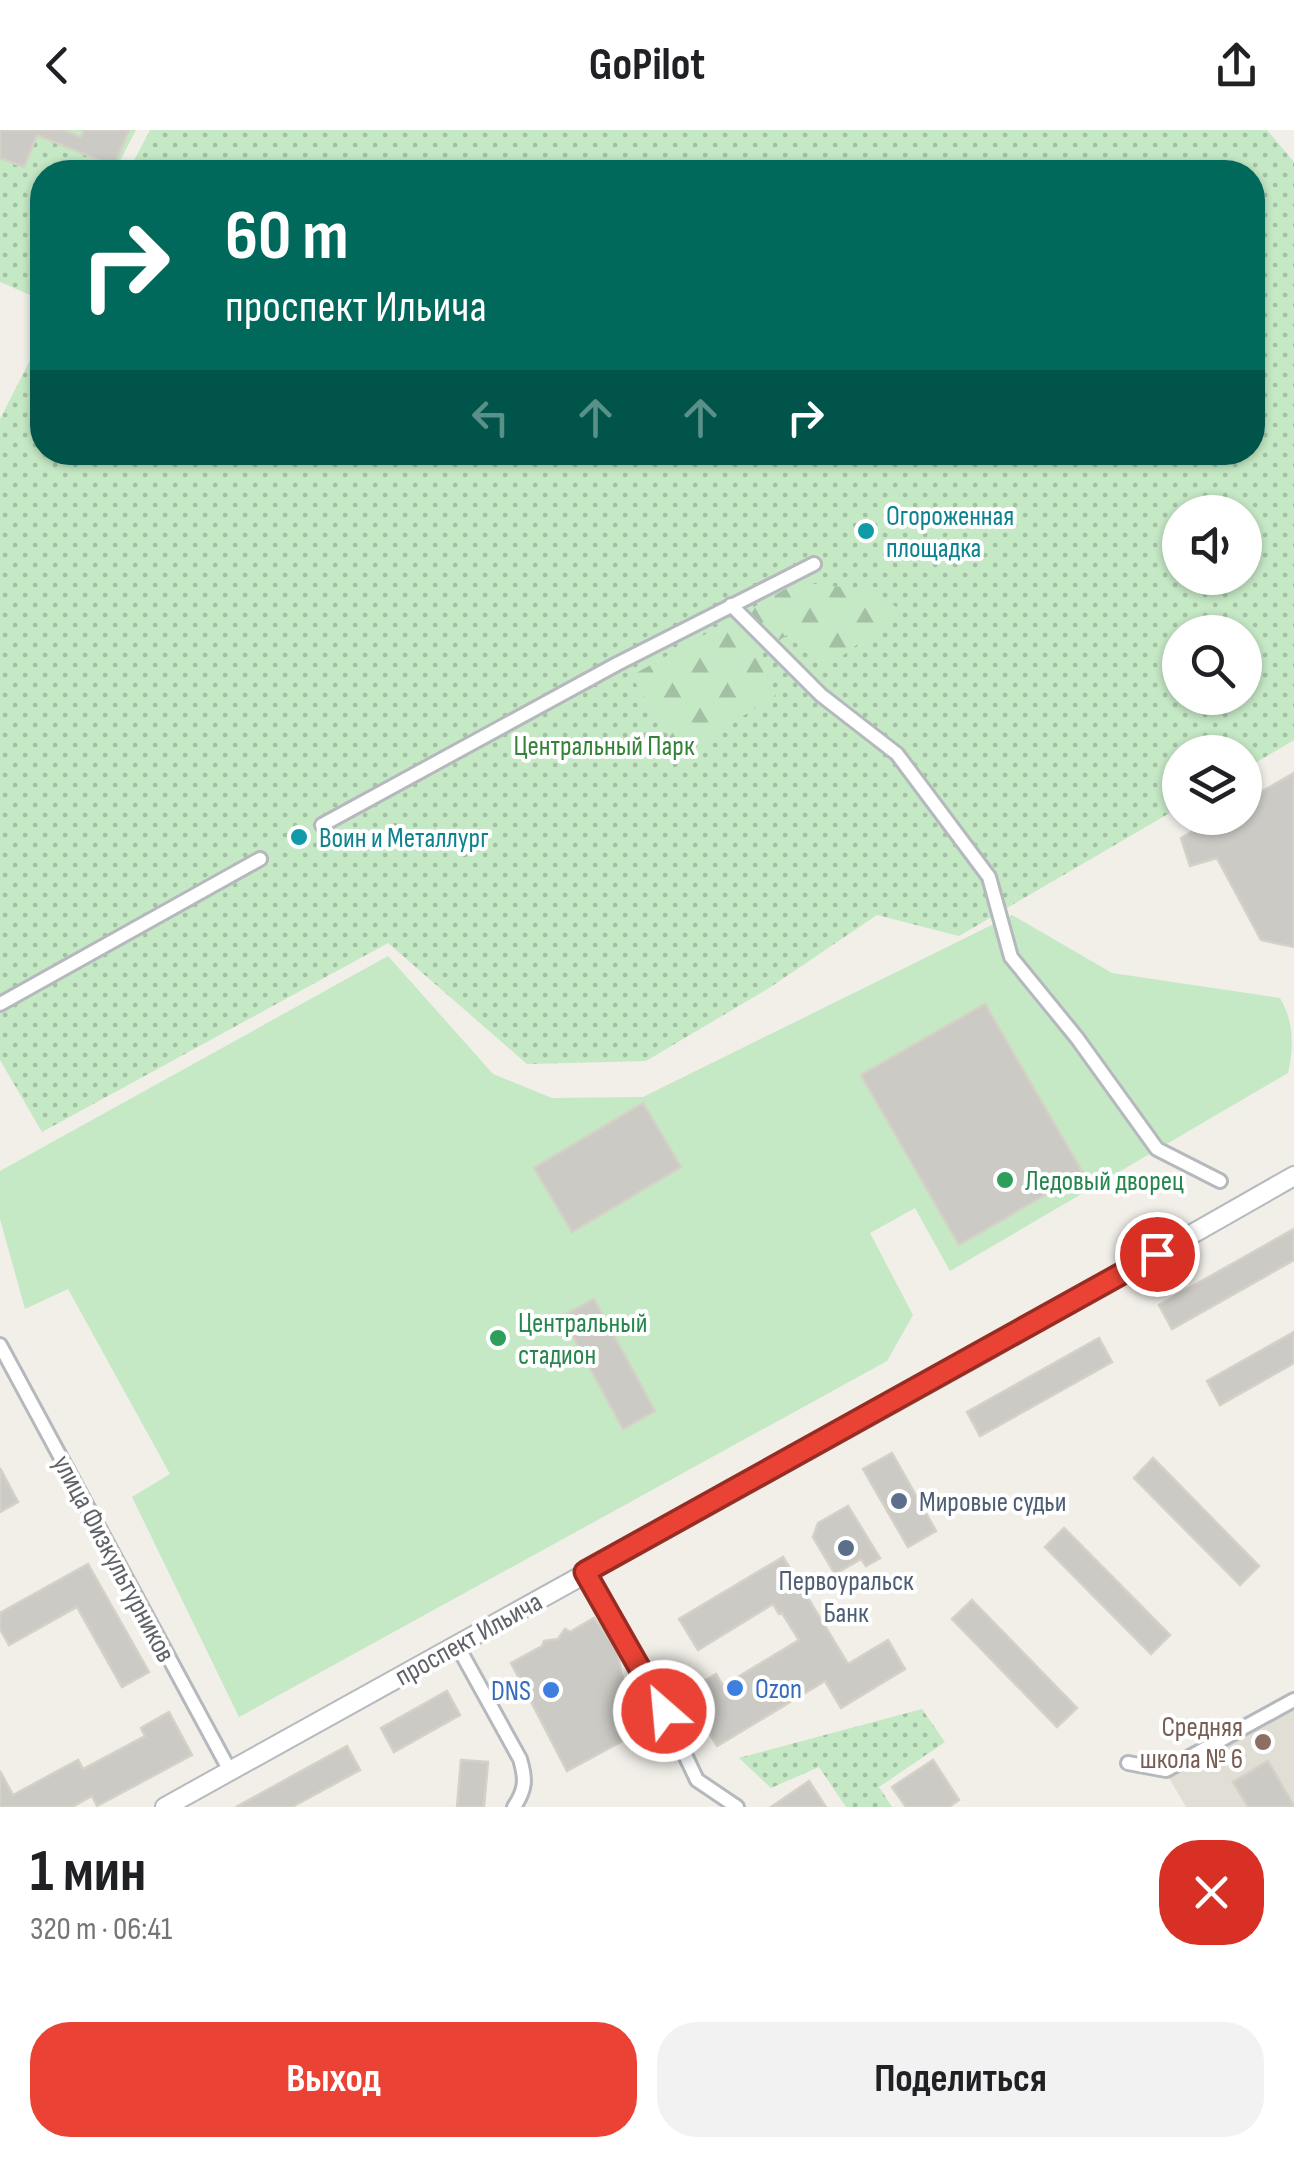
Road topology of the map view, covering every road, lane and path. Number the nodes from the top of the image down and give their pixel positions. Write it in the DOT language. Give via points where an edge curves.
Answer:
graph roads {
  1 [pos="814,564"];
  2 [pos="732,605"];
  3 [pos="322,825"];
  4 [pos="260,858"];
  5 [pos="0,1004"];
  6 [pos="1294,1176"];
  7 [pos="1220,1181"];
  8 [pos="0,1344"];
  9 [pos="585,1572"];
  10 [pos="457,1645"];
  11 [pos="1294,1700"];
  12 [pos="1128,1762"];
  13 [pos="230,1771"];
  14 [pos="165,1807"];
  15 [pos="514,1807"];
  16 [pos="737,1807"];
  1 -- 2 [label="street"];
  2 -- 3 [label="street"];
  2 -- 7 [label="street" via="821,694 897,754 989,877 1011,956 1157,1149"];
  4 -- 5 [label="street"];
  6 -- 9 [label="main road, проспект Ильича"];
  8 -- 13 [label="street, улица Физкультурников"];
  9 -- 10 [label="main road, проспект Ильича"];
  9 -- 16 [label="street" via="697,1780"];
  10 -- 13 [label="main road, проспект Ильича"];
  10 -- 15 [label="street" via="520,1759 525,1791"];
  11 -- 12 [label="street" via="1166,1770"];
  13 -- 14 [label="main road, проспект Ильича"];
}
